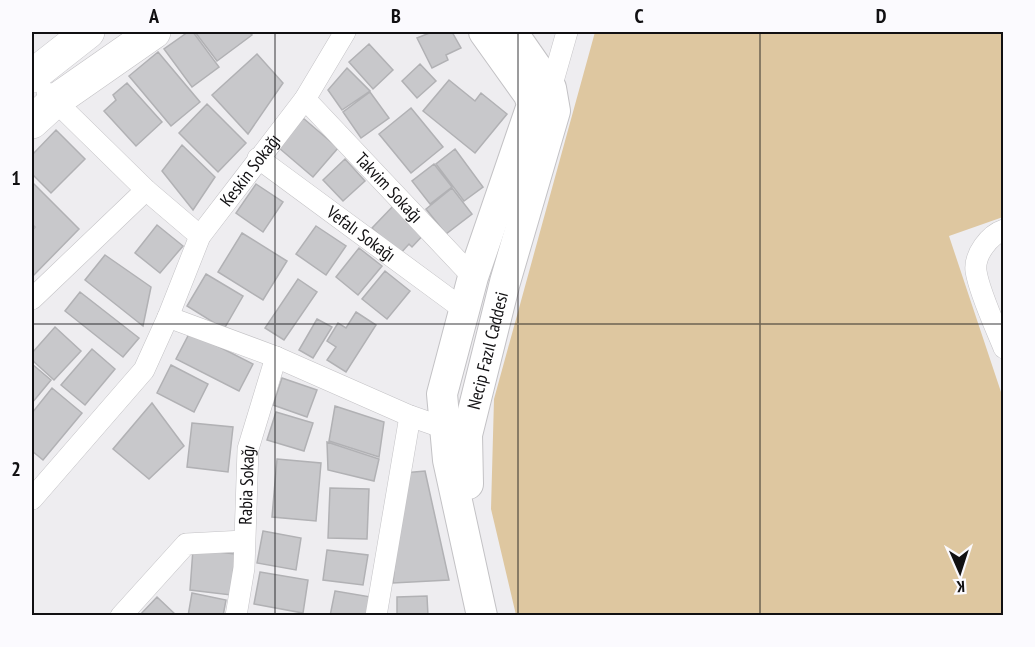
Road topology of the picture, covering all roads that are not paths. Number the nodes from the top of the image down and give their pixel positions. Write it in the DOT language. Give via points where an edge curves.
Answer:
graph roads {
  1 [pos="154,32"];
  2 [pos="345,32"];
  3 [pos="484,32"];
  4 [pos="513,32"];
  5 [pos="567,32"];
  6 [pos="78,34"];
  7 [pos="32,76"];
  8 [pos="540,91"];
  9 [pos="304,99"];
  10 [pos="43,111"];
  11 [pos="258,158"];
  12 [pos="146,190"];
  13 [pos="1004,231"];
  14 [pos="200,236"];
  15 [pos="473,277"];
  16 [pos="32,299"];
  17 [pos="463,309"];
  18 [pos="168,317"];
  19 [pos="1004,348"];
  20 [pos="276,357"];
  21 [pos="410,416"];
  22 [pos="456,432"];
  23 [pos="32,499"];
  24 [pos="244,541"];
  25 [pos="121,615"];
  26 [pos="236,615"];
  27 [pos="376,615"];
  28 [pos="483,615"];
  29 [pos="497,615"];
  1 -- 10 [label="main road"];
  2 -- 9 [label="street, Keskin Sokağı"];
  3 -- 8 [label="street"];
  4 -- 8 [label="street"];
  5 -- 8 [label="street, Necip Fazıl Caddesi"];
  6 -- 7 [label="main road"];
  7 -- 10 [label="street"];
  8 -- 15 [label="street, Necip Fazıl Caddesi"];
  8 -- 22 [label="street, Necip Fazıl Caddesi" via="555,111"];
  9 -- 11 [label="street, Keskin Sokağı"];
  9 -- 15 [label="street, Takvim Sokağı"];
  10 -- 12 [label="street"];
  11 -- 14 [label="street, Keskin Sokağı"];
  11 -- 17 [label="street, Vefalı Sokağı"];
  12 -- 14 [label="street"];
  12 -- 16 [label="street"];
  13 -- 19 [label="street" via="997,233 980,252 976,271"];
  14 -- 18 [label="street, Keskin Sokağı"];
  15 -- 17 [label="street, Necip Fazıl Caddesi"];
  17 -- 22 [label="street, Necip Fazıl Caddesi" via="442,394"];
  18 -- 20 [label="street"];
  18 -- 23 [label="street, Keskin Sokağı" via="144,370"];
  20 -- 21 [label="street"];
  20 -- 24 [label="street, Rabia Sokağı" via="248,449"];
  21 -- 22 [label="street"];
  21 -- 27 [label="street"];
  22 -- 28 [label="street, Necip Fazıl Caddesi" via="448,460"];
  22 -- 29 [label="street, Necip Fazıl Caddesi"];
  24 -- 25 [label="street" via="186,544"];
  24 -- 26 [label="street, Rabia Sokağı"];
}
